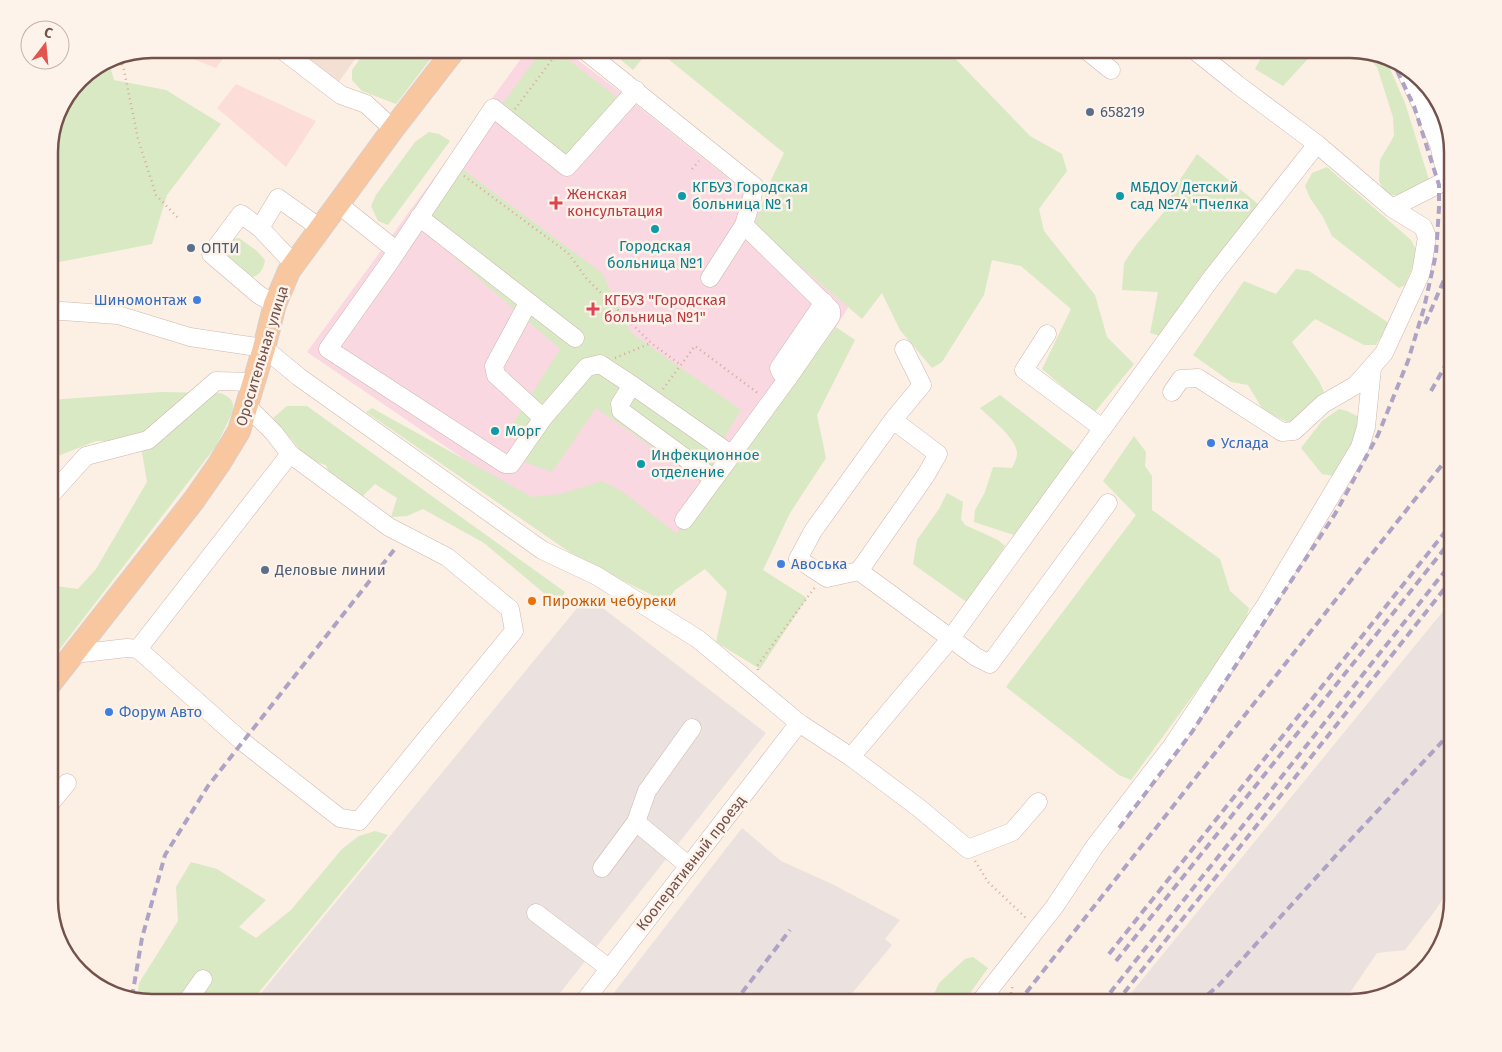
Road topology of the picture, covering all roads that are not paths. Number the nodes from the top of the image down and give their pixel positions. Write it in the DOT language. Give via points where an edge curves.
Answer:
graph roads {
  1 [pos="1095,57"];
  2 [pos="1203,57"];
  3 [pos="293,58"];
  4 [pos="448,58"];
  5 [pos="594,58"];
  6 [pos="1111,70"];
  7 [pos="1409,78"];
  8 [pos="636,90"];
  9 [pos="393,129"];
  10 [pos="1317,144"];
  11 [pos="1444,166"];
  12 [pos="1444,182"];
  13 [pos="338,204"];
  14 [pos="1392,208"];
  15 [pos="419,217"];
  16 [pos="744,225"];
  17 [pos="260,228"];
  18 [pos="320,228"];
  19 [pos="397,251"];
  20 [pos="294,264"];
  21 [pos="710,278"];
  22 [pos="528,303"];
  23 [pos="275,304"];
  24 [pos="58,311"];
  25 [pos="1047,334"];
  26 [pos="575,338"];
  27 [pos="264,348"];
  28 [pos="904,349"];
  29 [pos="1372,368"];
  30 [pos="254,382"];
  31 [pos="632,385"];
  32 [pos="1172,392"];
  33 [pos="246,406"];
  34 [pos="543,418"];
  35 [pos="893,420"];
  36 [pos="1102,428"];
  37 [pos="290,454"];
  38 [pos="732,455"];
  39 [pos="714,479"];
  40 [pos="58,487"];
  41 [pos="1108,503"];
  42 [pos="684,520"];
  43 [pos="859,571"];
  44 [pos="951,638"];
  45 [pos="138,648"];
  46 [pos="74,654"];
  47 [pos="58,674"];
  48 [pos="799,723"];
  49 [pos="692,728"];
  50 [pos="852,756"];
  51 [pos="67,783"];
  52 [pos="58,794"];
  53 [pos="1038,802"];
  54 [pos="636,822"];
  55 [pos="689,866"];
  56 [pos="602,868"];
  57 [pos="536,913"];
  58 [pos="610,969"];
  59 [pos="203,979"];
  60 [pos="192,994"];
  61 [pos="590,994"];
  62 [pos="987,994"];
  1 -- 6 [label="street"];
  2 -- 10 [label="street"];
  3 -- 9 [label="street" via="341,95 366,104"];
  4 -- 9 [label="main road, Оросительная улица"];
  5 -- 8 [label="street"];
  7 -- 11 [label="street" via="1439,144"];
  8 -- 15 [label="street" via="567,167 492,108"];
  8 -- 16 [label="street" via="754,186"];
  9 -- 13 [label="main road, Оросительная улица"];
  10 -- 14 [label="street"];
  10 -- 36 [label="street" via="1210,280"];
  12 -- 14 [label="street"];
  13 -- 18 [label="main road, Оросительная улица"];
  13 -- 19 [label="street"];
  14 -- 29 [label="street" via="1423,227 1427,237 1421,273 1384,353"];
  15 -- 19 [label="street"];
  15 -- 22 [label="street"];
  16 -- 21 [label="street"];
  16 -- 38 [label="street" via="832,310 831,316"];
  17 -- 18 [label="street" via="278,198"];
  17 -- 20 [label="street"];
  17 -- 23 [label="street" via="241,214 211,254 259,295"];
  18 -- 20 [label="main road, Оросительная улица"];
  19 -- 34 [label="street" via="328,349 505,464 511,464"];
  20 -- 23 [label="main road, Оросительная улица"];
  22 -- 26 [label="street"];
  22 -- 34 [label="street" via="494,366 496,375"];
  23 -- 27 [label="main road, Оросительная улица"];
  24 -- 27 [label="street" via="118,315 190,337"];
  25 -- 36 [label="street" via="1024,370"];
  27 -- 30 [label="main road, Оросительная улица"];
  27 -- 48 [label="street" via="542,550 597,576 698,638"];
  28 -- 35 [label="street" via="922,385"];
  29 -- 32 [label="street" via="1356,385 1323,404 1294,431 1282,432 1198,378 1181,378"];
  29 -- 62 [label="street" via="1366,428 1360,446 1264,606 1172,746 1095,846 1056,906"];
  30 -- 33 [label="main road, Оросительная улица"];
  30 -- 40 [label="street" via="216,381 148,440 86,456"];
  31 -- 34 [label="street" via="600,364 588,367"];
  31 -- 38 [label="street"];
  31 -- 39 [label="street" via="620,404 621,411"];
  33 -- 37 [label="street"];
  33 -- 46 [label="main road, Оросительная улица" via="239,431 219,464"];
  35 -- 43 [label="street" via="938,454"];
  35 -- 43 [label="street" via="813,532 798,559 827,578"];
  36 -- 44 [label="street"];
  37 -- 45 [label="street"];
  37 -- 45 [label="street" via="389,527 447,557 510,608 514,630 359,820 340,818 243,742"];
  38 -- 39 [label="street"];
  39 -- 42 [label="street"];
  41 -- 44 [label="street" via="990,664"];
  43 -- 44 [label="street"];
  44 -- 50 [label="street"];
  45 -- 46 [label="street"];
  46 -- 47 [label="main road, Оросительная улица"];
  48 -- 50 [label="street"];
  48 -- 55 [label="street, Кооперативный проезд"];
  49 -- 54 [label="street" via="647,791"];
  50 -- 53 [label="street" via="968,849 1012,832"];
  51 -- 52 [label="street"];
  54 -- 55 [label="street"];
  54 -- 56 [label="street"];
  55 -- 58 [label="street, Кооперативный проезд"];
  57 -- 58 [label="street"];
  58 -- 61 [label="street, Кооперативный проезд"];
  59 -- 60 [label="street"];
}
